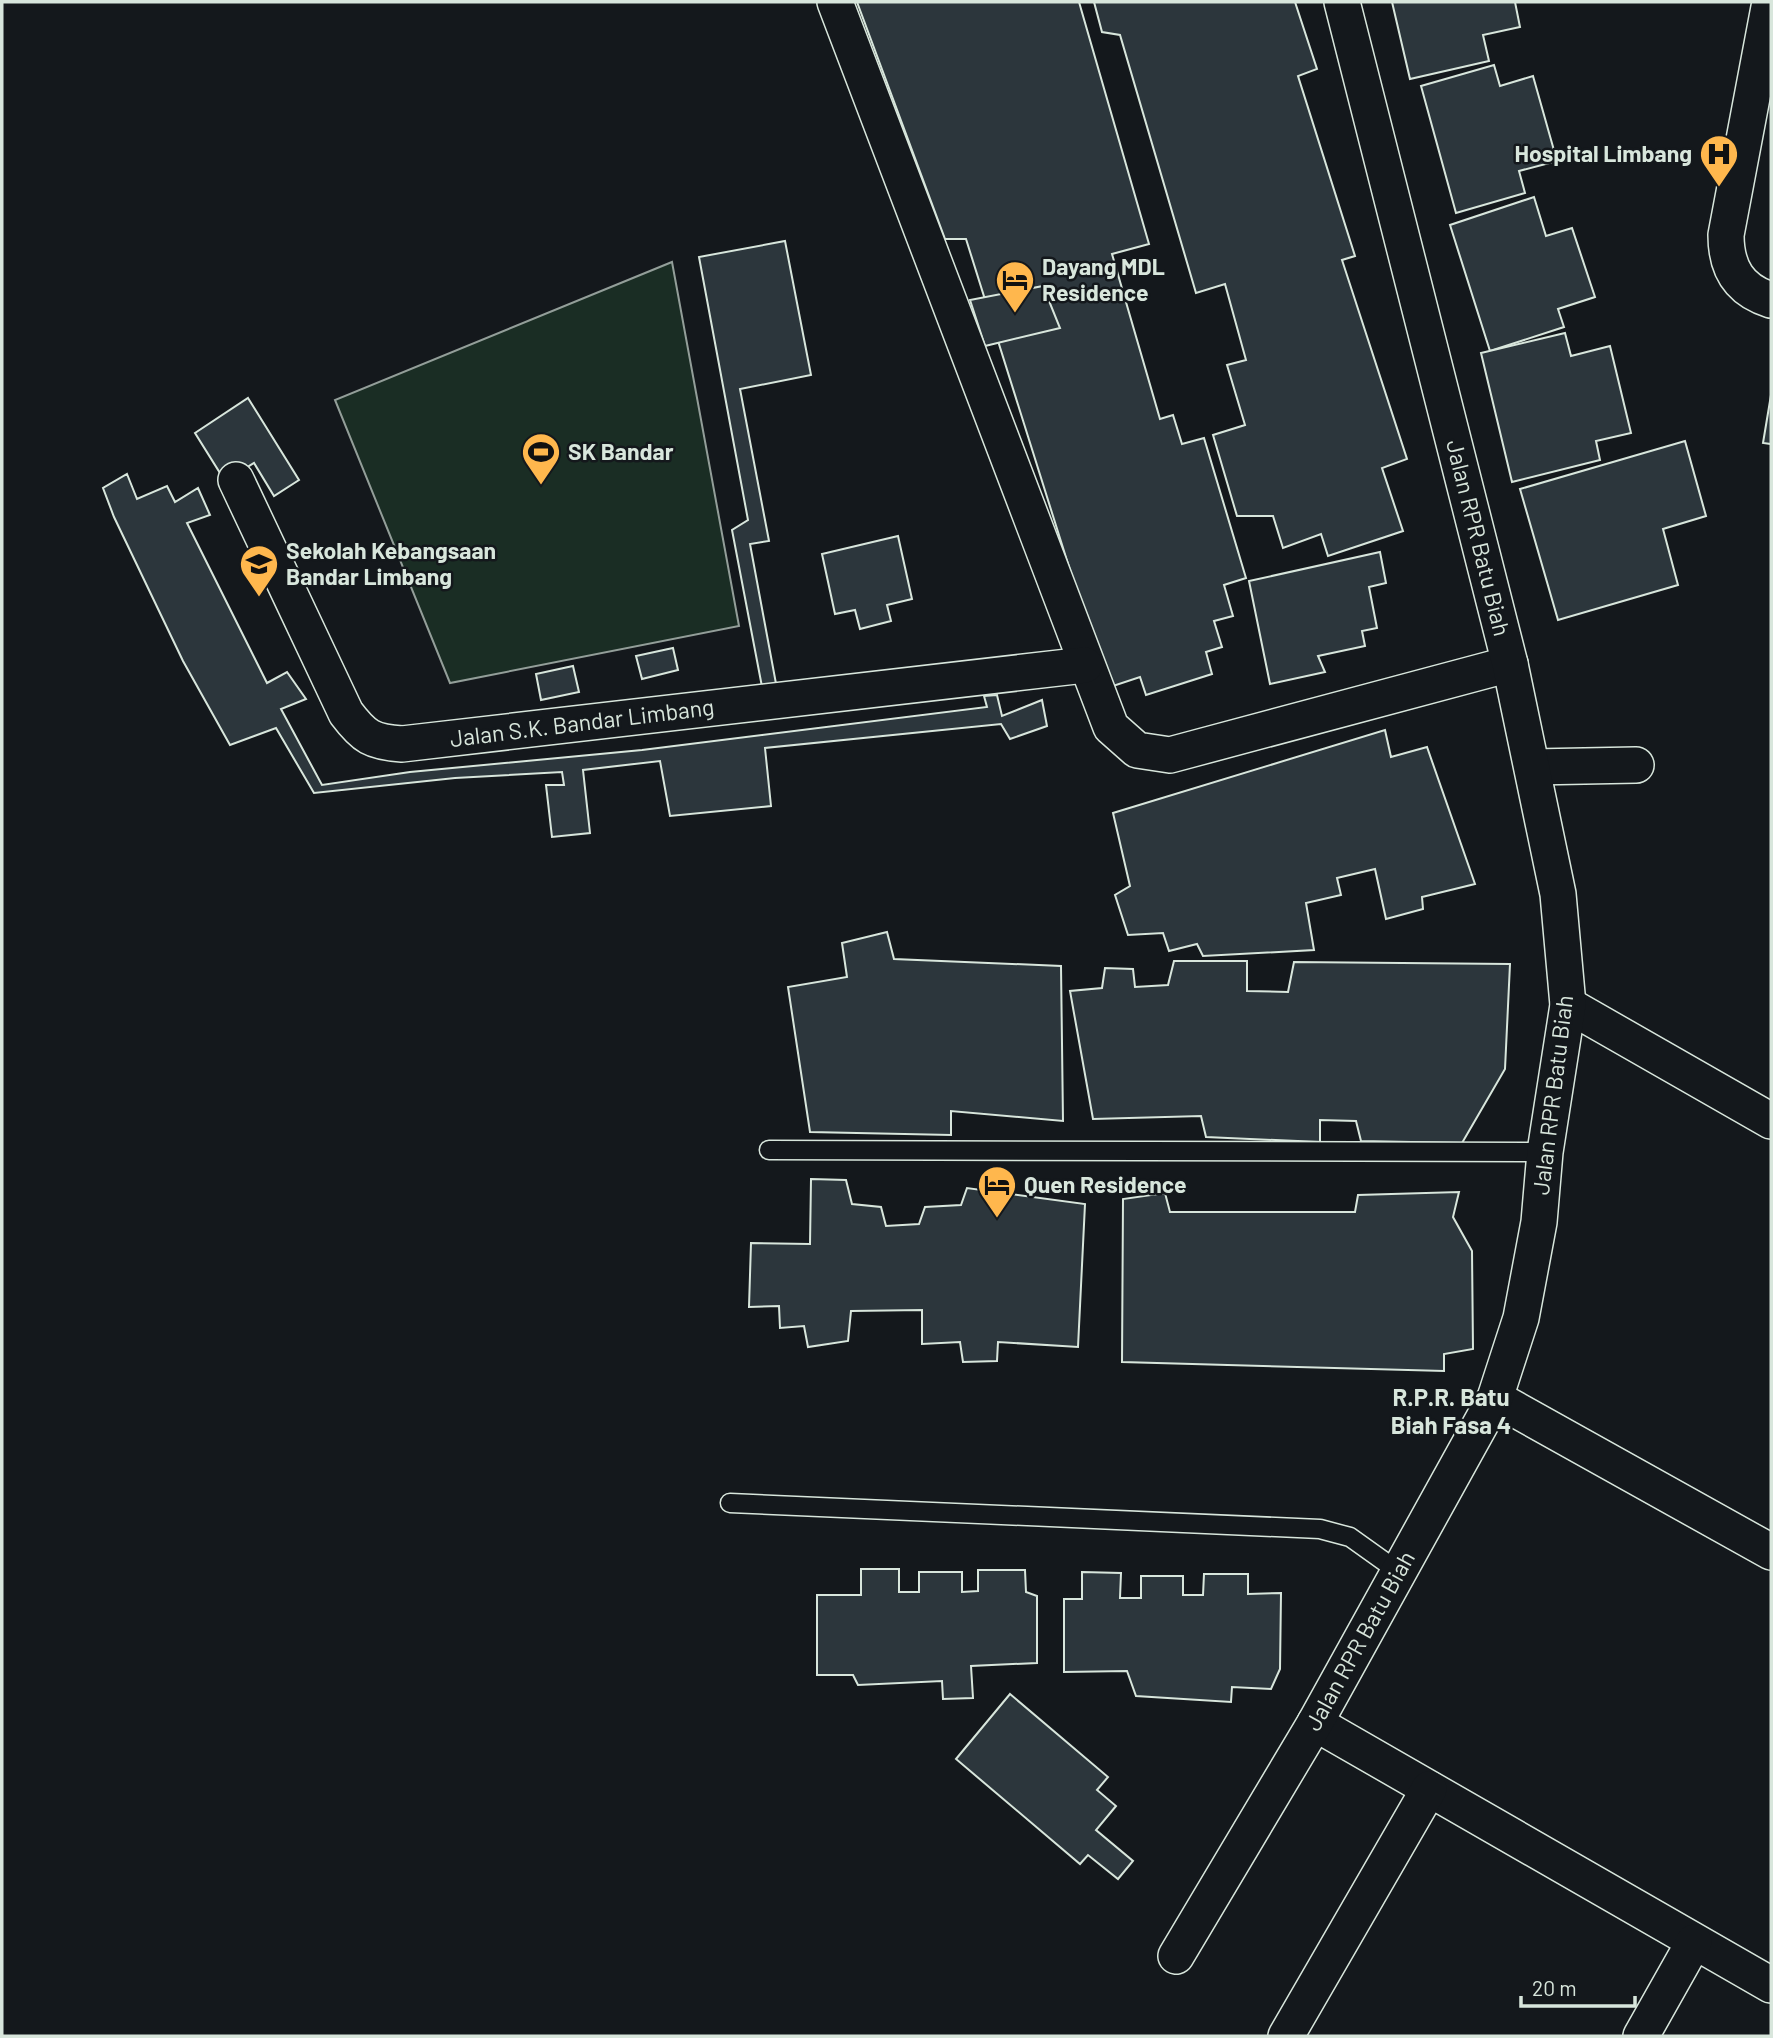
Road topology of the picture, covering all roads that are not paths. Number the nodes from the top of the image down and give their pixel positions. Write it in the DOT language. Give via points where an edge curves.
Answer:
graph roads {
  1 [pos="835,2"];
  2 [pos="1342,2"];
  3 [pos="1770,2"];
  4 [pos="1771,300"];
  5 [pos="236,480"];
  6 [pos="1510,664"];
  7 [pos="1086,666"];
  8 [pos="1636,765"];
  9 [pos="1533,767"];
  10 [pos="1567,1005"];
  11 [pos="1771,1121"];
  12 [pos="769,1150"];
  13 [pos="1545,1152"];
  14 [pos="1495,1398"];
  15 [pos="730,1503"];
  16 [pos="1771,1552"];
  17 [pos="1399,1572"];
  18 [pos="1315,1723"];
  19 [pos="1429,1789"];
  20 [pos="1694,1942"];
  21 [pos="1176,1956"];
  22 [pos="1771,1985"];
  23 [pos="1286,2036"];
  24 [pos="1641,2036"];
  1 -- 7 [label="street"];
  2 -- 6 [label="street, Jalan RPR Batu Biah"];
  3 -- 4 [label="street" via="1726,235 1726,256 1734,276 1749,291"];
  5 -- 7 [label="street, Jalan S.K. Bandar Limbang" via="346,713 359,731 378,742 402,744"];
  6 -- 7 [label="street" via="1170,755 1137,750 1111,727"];
  6 -- 9 [label="street, Jalan RPR Batu Biah"];
  8 -- 9 [label="street"];
  9 -- 10 [label="street, Jalan RPR Batu Biah" via="1558,894"];
  10 -- 11 [label="street"];
  10 -- 13 [label="street, Jalan RPR Batu Biah"];
  12 -- 13 [label="lane"];
  13 -- 14 [label="street, Jalan RPR Batu Biah" via="1539,1222 1521,1318"];
  14 -- 16 [label="street"];
  14 -- 17 [label="street, Jalan RPR Batu Biah"];
  15 -- 17 [label="lane" via="1320,1529 1350,1537"];
  17 -- 18 [label="street, Jalan RPR Batu Biah"];
  18 -- 19 [label="street"];
  18 -- 21 [label="street, Jalan RPR Batu Biah"];
  19 -- 20 [label="street"];
  19 -- 23 [label="street"];
  20 -- 22 [label="street"];
  20 -- 24 [label="street"];
}
